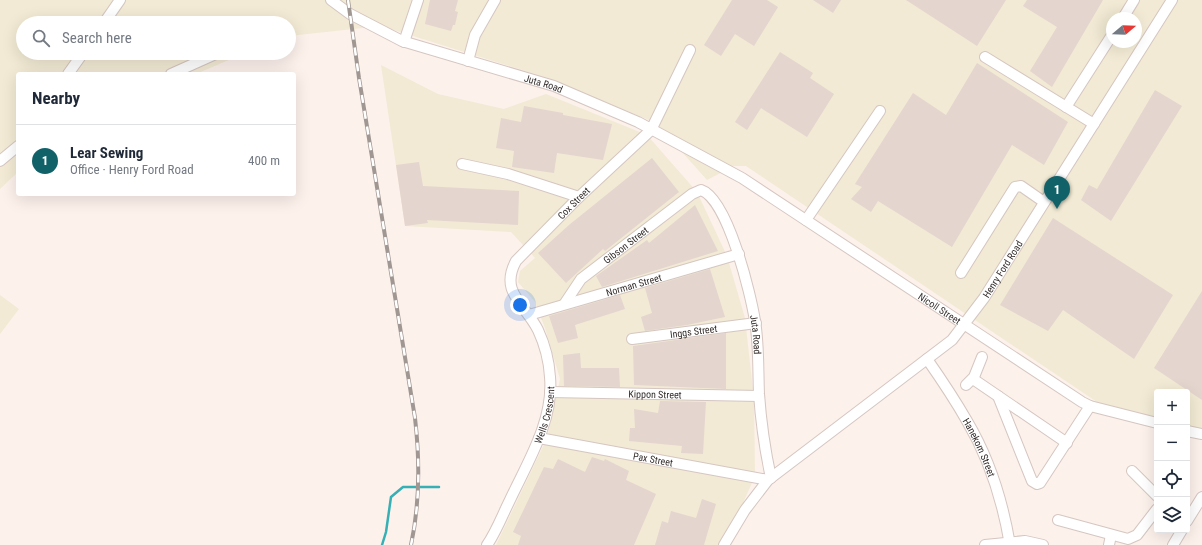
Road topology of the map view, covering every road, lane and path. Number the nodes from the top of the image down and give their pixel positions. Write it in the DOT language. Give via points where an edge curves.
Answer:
graph roads {
  1 [pos="120,0"];
  2 [pos="331,0"];
  3 [pos="418,0"];
  4 [pos="495,0"];
  5 [pos="1134,0"];
  6 [pos="1172,0"];
  7 [pos="1127,12"];
  8 [pos="109,16"];
  9 [pos="404,42"];
  10 [pos="1106,44"];
  11 [pos="690,50"];
  12 [pos="985,57"];
  13 [pos="78,60"];
  14 [pos="202,60"];
  15 [pos="468,60"];
  16 [pos="69,72"];
  17 [pos="175,72"];
  18 [pos="1066,107"];
  19 [pos="880,111"];
  20 [pos="1094,124"];
  21 [pos="651,130"];
  22 [pos="16,148"];
  23 [pos="0,161"];
  24 [pos="462,164"];
  25 [pos="731,172"];
  26 [pos="692,194"];
  27 [pos="579,197"];
  28 [pos="1044,202"];
  29 [pos="806,220"];
  30 [pos="739,254"];
  31 [pos="961,273"];
  32 [pos="510,283"];
  33 [pos="565,303"];
  34 [pos="529,314"];
  35 [pos="756,323"];
  36 [pos="965,324"];
  37 [pos="632,339"];
  38 [pos="982,357"];
  39 [pos="927,359"];
  40 [pos="550,392"];
  41 [pos="759,396"];
  42 [pos="998,396"];
  43 [pos="1090,406"];
  44 [pos="1154,422"];
  45 [pos="1190,431"];
  46 [pos="1202,434"];
  47 [pos="539,438"];
  48 [pos="1067,443"];
  49 [pos="1132,471"];
  50 [pos="769,479"];
  51 [pos="1154,493"];
  52 [pos="1202,497"];
  53 [pos="1154,513"];
  54 [pos="1190,516"];
  55 [pos="1058,520"];
  56 [pos="1180,533"];
  57 [pos="1110,540"];
  58 [pos="1010,543"];
  59 [pos="491,544"];
  60 [pos="724,545"];
  61 [pos="986,545"];
  62 [pos="1043,545"];
  63 [pos="1173,545"];
  1 -- 8 [label="street"];
  2 -- 9 [label="street, Juta Road" via="350,14"];
  3 -- 9 [label="street"];
  4 -- 15 [label="street" via="475,35"];
  5 -- 7 [label="street"];
  6 -- 20 [label="street, Henry Ford Road"];
  9 -- 15 [label="street, Juta Road" via="439,54"];
  10 -- 18 [label="street"];
  11 -- 21 [label="street"];
  12 -- 18 [label="street"];
  13 -- 16 [label="street"];
  14 -- 17 [label="street"];
  15 -- 21 [label="street, Juta Road" via="554,86"];
  18 -- 20 [label="street"];
  19 -- 29 [label="street"];
  20 -- 28 [label="street, Henry Ford Road"];
  21 -- 25 [label="street, Juta Road"];
  21 -- 27 [label="street, Cox Street"];
  22 -- 23 [label="street"];
  24 -- 27 [label="street" via="508,174"];
  25 -- 29 [label="street, Nicoll Street"];
  26 -- 30 [label="street, Juta Road" via="698,190 706,192 715,202"];
  26 -- 33 [label="street, Gibson Street" via="581,280"];
  27 -- 32 [label="street, Cox Street" via="516,261 511,271"];
  28 -- 31 [label="street" via="1021,186 1015,187"];
  28 -- 36 [label="street, Henry Ford Road"];
  29 -- 36 [label="street, Nicoll Street"];
  30 -- 33 [label="street, Norman Street"];
  30 -- 35 [label="street, Juta Road"];
  32 -- 34 [label="street, Wells Crescent" via="513,294"];
  33 -- 34 [label="street, Norman Street"];
  34 -- 40 [label="street, Wells Crescent" via="547,354"];
  35 -- 37 [label="street, Inggs Street"];
  35 -- 41 [label="street, Juta Road"];
  36 -- 39 [label="street, Henry Ford Road" via="952,340"];
  36 -- 43 [label="street, Nicoll Street"];
  38 -- 42 [label="street" via="969,382"];
  39 -- 50 [label="street, Henry Ford Road"];
  39 -- 58 [label="street, Hanekom Street" via="968,421 978,441 1000,502"];
  40 -- 41 [label="street, Kippon Street"];
  40 -- 47 [label="street, Wells Crescent"];
  41 -- 50 [label="street, Juta Road"];
  42 -- 48 [label="street"];
  42 -- 48 [label="street" via="1035,484 1040,483"];
  43 -- 44 [label="street, Nicoll Street"];
  43 -- 48 [label="street"];
  45 -- 46 [label="street"];
  47 -- 50 [label="street, Pax Street"];
  47 -- 59 [label="street, Wells Crescent"];
  49 -- 51 [label="street"];
  50 -- 60 [label="street" via="745,510"];
  52 -- 54 [label="street"];
  53 -- 57 [label="street" via="1133,538"];
  55 -- 57 [label="street"];
  56 -- 63 [label="street"];
  58 -- 61 [label="street"];
  58 -- 62 [label="street" via="1025,541"];
}
